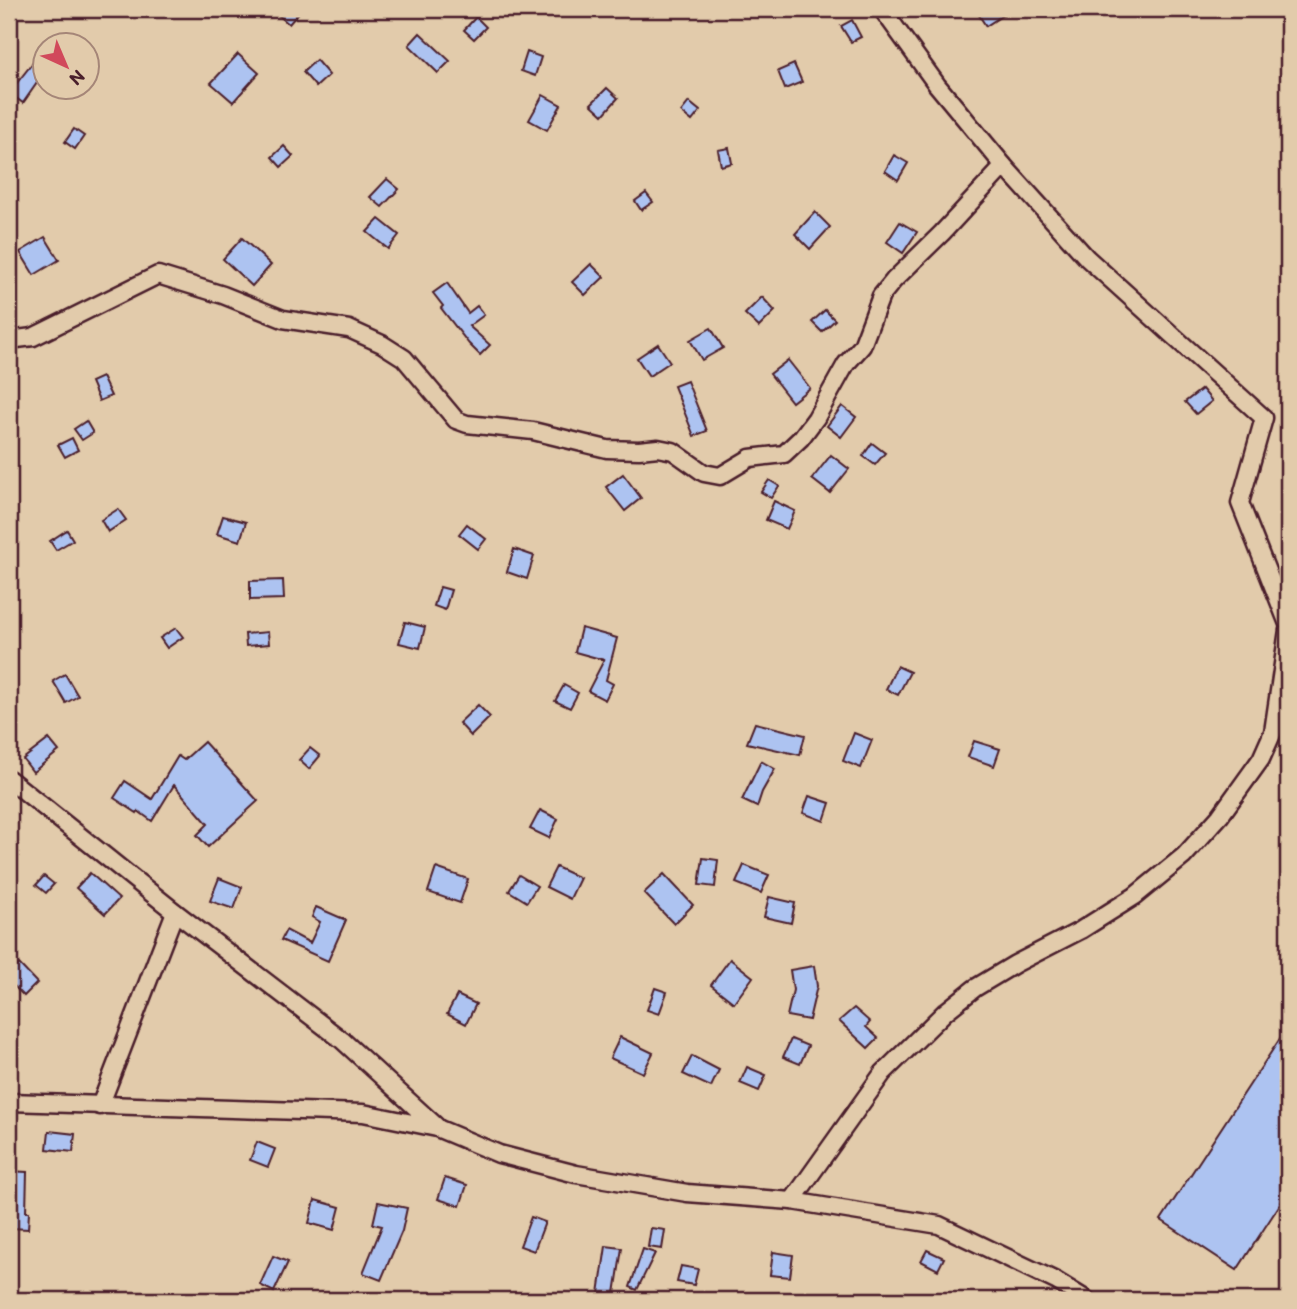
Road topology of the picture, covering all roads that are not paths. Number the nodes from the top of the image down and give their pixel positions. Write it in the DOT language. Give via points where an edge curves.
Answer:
graph roads {
  1 [pos="882,9"];
  2 [pos="1004,166"];
  3 [pos="9,340"];
  4 [pos="1288,624"];
  5 [pos="1288,630"];
  6 [pos="1280,732"];
  7 [pos="9,779"];
  8 [pos="175,912"];
  9 [pos="9,1102"];
  10 [pos="100,1106"];
  11 [pos="437,1128"];
  12 [pos="792,1201"];
  13 [pos="1087,1300"];
  1 -- 2 [label="street"];
  2 -- 3 [label="street" via="881,296 862,346 801,438 784,454 750,458 720,476 704,473 673,452 658,448 607,449 533,431 467,424 456,420 404,358 382,344 349,329 283,319 158,275 33,337"];
  2 -- 4 [label="street" via="1087,258 1264,418 1240,503"];
  5 -- 6 [label="street"];
  6 -- 12 [label="street" via="1220,816 1184,856 1124,902 975,988 945,1012 883,1073"];
  7 -- 8 [label="street"];
  8 -- 10 [label="street"];
  8 -- 11 [label="street" via="342,1040"];
  9 -- 10 [label="street"];
  10 -- 11 [label="street" via="363,1113"];
  11 -- 12 [label="street" via="499,1154 576,1174 687,1194"];
  12 -- 13 [label="street" via="939,1225"];
}
